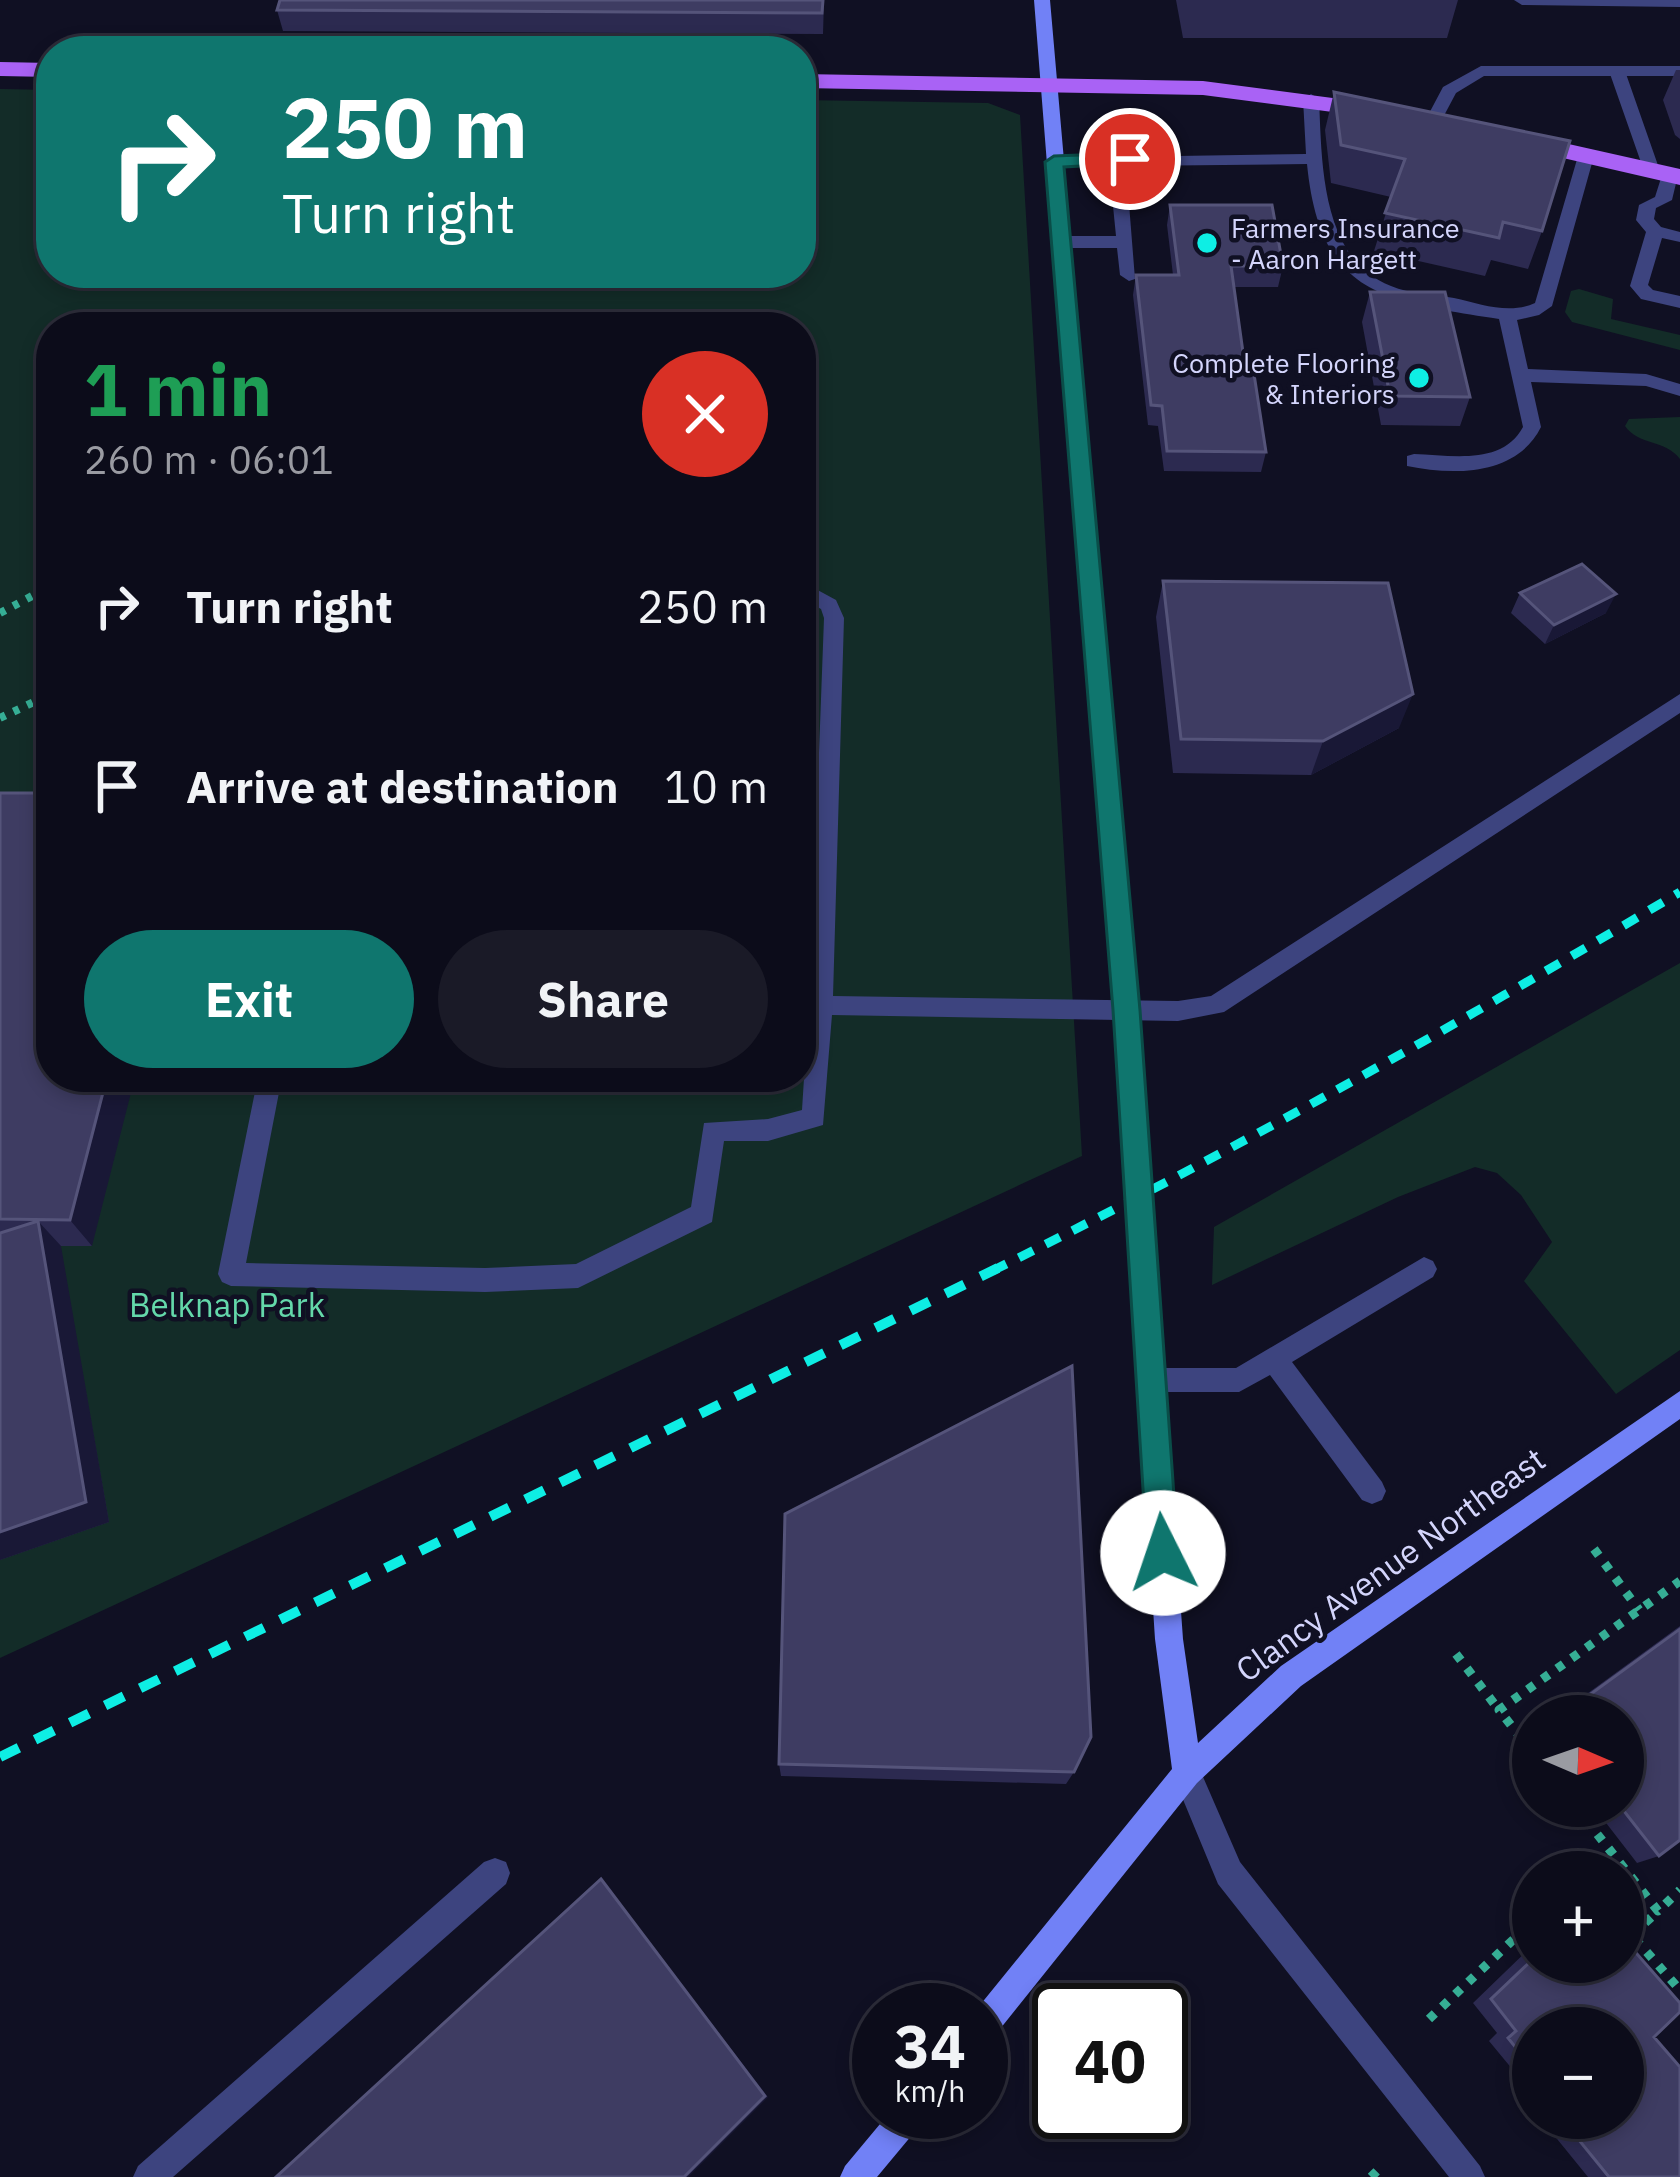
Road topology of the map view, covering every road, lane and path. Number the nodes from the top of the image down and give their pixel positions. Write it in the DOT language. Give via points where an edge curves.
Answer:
graph roads {
  1 [pos="1042,0"];
  2 [pos="1522,0"];
  3 [pos="1619,1"];
  4 [pos="1680,2"];
  5 [pos="0,69"];
  6 [pos="36,70"];
  7 [pos="1617,70"];
  8 [pos="1680,71"];
  9 [pos="816,81"];
  10 [pos="1049,84"];
  11 [pos="1311,99"];
  12 [pos="1444,124"];
  13 [pos="1498,136"];
  14 [pos="1586,156"];
  15 [pos="1314,159"];
  16 [pos="1117,160"];
  17 [pos="1054,162"];
  18 [pos="1666,181"];
  19 [pos="1655,231"];
  20 [pos="1680,237"];
  21 [pos="1061,242"];
  22 [pos="1126,242"];
  23 [pos="1129,275"];
  24 [pos="1680,302"];
  25 [pos="1507,315"];
  26 [pos="1521,375"];
  27 [pos="1680,390"];
  28 [pos="1414,461"];
  29 [pos="36,594"];
  30 [pos="816,597"];
  31 [pos="0,614"];
  32 [pos="36,701"];
  33 [pos="1680,702"];
  34 [pos="0,718"];
  35 [pos="816,917"];
  36 [pos="816,1005"];
  37 [pos="1126,1010"];
  38 [pos="267,1092"];
  39 [pos="813,1092"];
  40 [pos="1424,1268"];
  41 [pos="1274,1359"];
  42 [pos="1151,1380"];
  43 [pos="1680,1404"];
  44 [pos="1372,1491"];
  45 [pos="1594,1549"];
  46 [pos="1680,1581"];
  47 [pos="1639,1610"];
  48 [pos="1456,1654"];
  49 [pos="1499,1710"];
  50 [pos="1512,1726"];
  51 [pos="1186,1773"];
  52 [pos="1591,1827"];
  53 [pos="495,1873"];
  54 [pos="1680,1890"];
  55 [pos="1658,1912"];
  56 [pos="1644,1924"];
  57 [pos="1512,1941"];
  58 [pos="1644,1949"];
  59 [pos="1680,1990"];
  60 [pos="1008,1994"];
  61 [pos="1429,2019"];
  62 [pos="888,2139"];
  63 [pos="149,2177"];
  64 [pos="856,2177"];
  65 [pos="1469,2177"];
  1 -- 10 [label="street"];
  2 -- 3 [label="street"];
  3 -- 4 [label="street"];
  5 -- 6 [label="main road"];
  7 -- 8 [label="street"];
  7 -- 12 [label="street" via="1481,71 1449,90"];
  7 -- 18 [label="street"];
  9 -- 10 [label="main road"];
  10 -- 11 [label="main road"];
  10 -- 17 [label="street"];
  11 -- 12 [label="main road"];
  11 -- 15 [label="street"];
  13 -- 14 [label="main road"];
  14 -- 18 [label="main road"];
  14 -- 25 [label="street" via="1543,306"];
  15 -- 16 [label="street"];
  15 -- 25 [label="street" via="1331,237 1360,275 1381,289"];
  16 -- 17 [label="street"];
  16 -- 22 [label="street"];
  17 -- 21 [label="street"];
  18 -- 19 [label="street" via="1670,226"];
  19 -- 20 [label="street"];
  19 -- 24 [label="street" via="1640,286"];
  21 -- 22 [label="street"];
  21 -- 37 [label="street"];
  22 -- 23 [label="street"];
  25 -- 26 [label="street"];
  26 -- 27 [label="street" via="1646,380"];
  26 -- 28 [label="street" via="1532,427 1527,444 1484,461"];
  29 -- 31 [label="path"];
  30 -- 35 [label="street" via="833,618"];
  32 -- 34 [label="path"];
  33 -- 37 [label="street" via="1216,1005"];
  36 -- 37 [label="street"];
  37 -- 42 [label="street"];
  38 -- 39 [label="street" via="231,1274 484,1280 578,1276 703,1214 713,1131 768,1130 814,1118"];
  40 -- 41 [label="street"];
  41 -- 42 [label="street" via="1239,1380"];
  41 -- 44 [label="street"];
  42 -- 51 [label="street" via="1168,1639"];
  43 -- 51 [label="street, Clancy Avenue Northeast" via="1291,1676"];
  45 -- 47 [label="path"];
  46 -- 47 [label="path"];
  47 -- 49 [label="path"];
  48 -- 49 [label="path"];
  49 -- 50 [label="path"];
  51 -- 60 [label="street, Clancy Avenue Northeast"];
  51 -- 65 [label="street" via="1229,1873"];
  52 -- 55 [label="path"];
  53 -- 63 [label="street"];
  54 -- 55 [label="path"];
  55 -- 56 [label="path"];
  57 -- 61 [label="path"];
  58 -- 59 [label="path"];
  62 -- 64 [label="street"];
}
